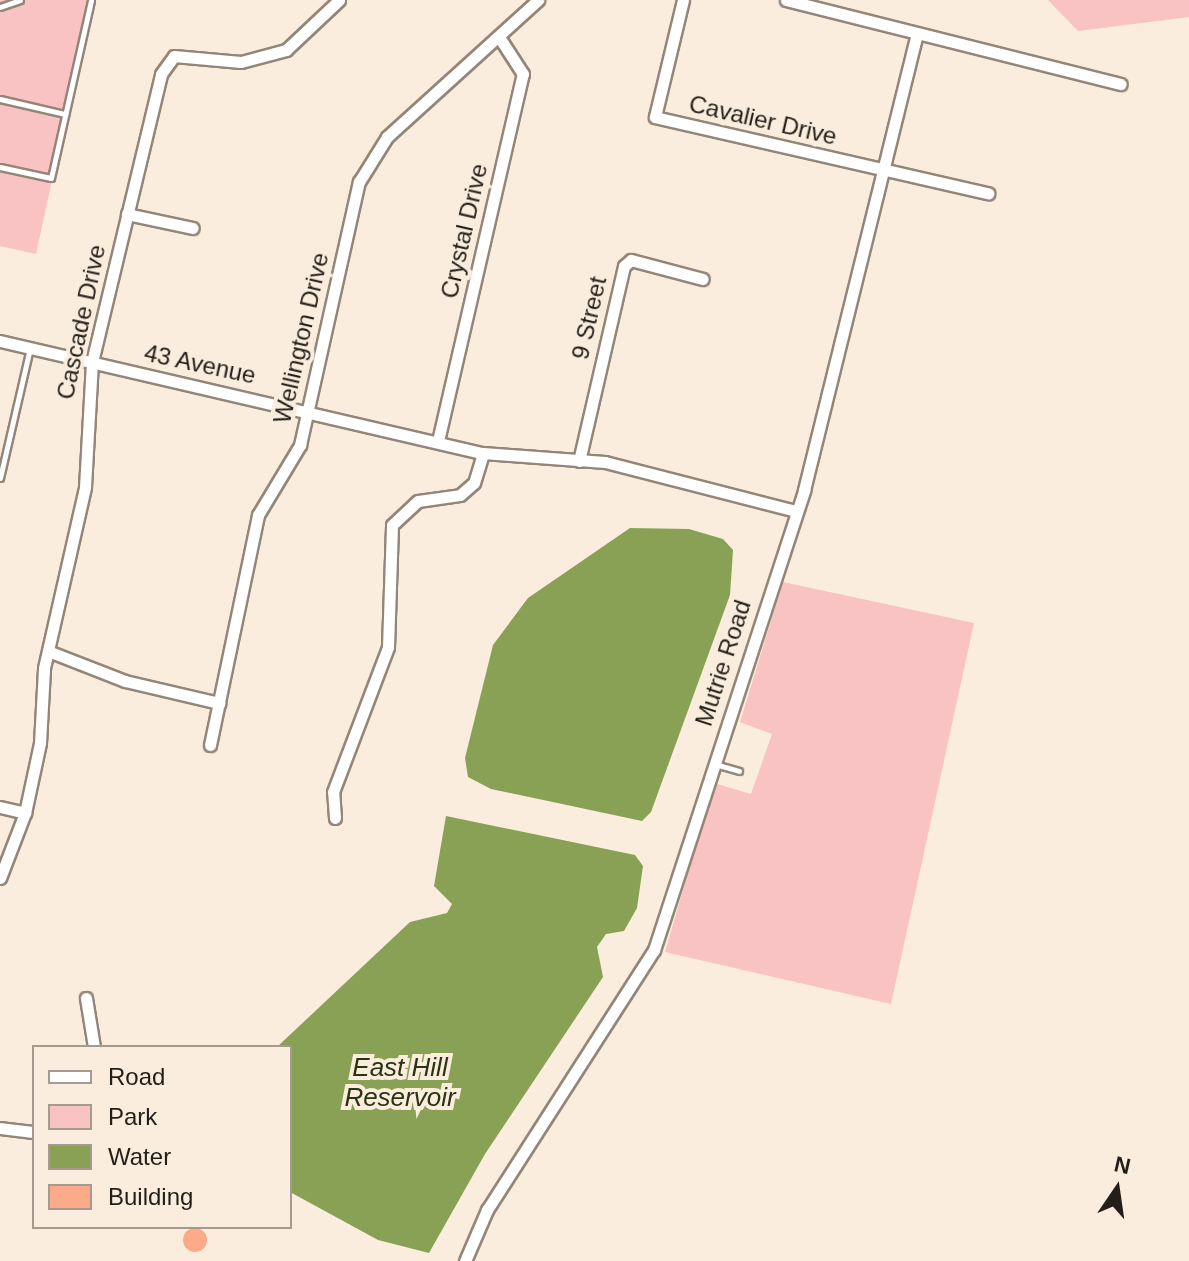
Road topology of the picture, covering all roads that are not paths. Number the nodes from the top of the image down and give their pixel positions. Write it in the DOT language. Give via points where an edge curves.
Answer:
graph roads {
  1 [pos="20,0"];
  2 [pos="90,0"];
  3 [pos="339,0"];
  4 [pos="538,0"];
  5 [pos="683,0"];
  6 [pos="786,0"];
  7 [pos="0,7"];
  8 [pos="917,35"];
  9 [pos="499,37"];
  10 [pos="1121,84"];
  11 [pos="0,99"];
  12 [pos="65,114"];
  13 [pos="0,167"];
  14 [pos="884,171"];
  15 [pos="988,193"];
  16 [pos="127,214"];
  17 [pos="193,228"];
  18 [pos="703,279"];
  19 [pos="0,341"];
  20 [pos="30,348"];
  21 [pos="92,362"];
  22 [pos="308,410"];
  23 [pos="438,441"];
  24 [pos="483,453"];
  25 [pos="579,461"];
  26 [pos="0,478"];
  27 [pos="796,511"];
  28 [pos="48,651"];
  29 [pos="219,703"];
  30 [pos="210,745"];
  31 [pos="714,764"];
  32 [pos="739,771"];
  33 [pos="0,807"];
  34 [pos="25,813"];
  35 [pos="335,818"];
  36 [pos="0,878"];
  37 [pos="86,998"];
  38 [pos="94,1045"];
  39 [pos="0,1128"];
  40 [pos="32,1132"];
  41 [pos="465,1261"];
  1 -- 7 [label="lane"];
  2 -- 12 [label="lane"];
  3 -- 16 [label="street, Cascade Drive" via="286,50 241,62 174,56 161,74"];
  4 -- 9 [label="street, Wellington Drive"];
  5 -- 14 [label="street, Cavalier Drive" via="655,117"];
  6 -- 8 [label="street"];
  8 -- 10 [label="street"];
  8 -- 14 [label="street, Mutrie Road"];
  9 -- 22 [label="street, Wellington Drive" via="387,137 359,182"];
  9 -- 23 [label="street, Crystal Drive" via="523,74"];
  11 -- 12 [label="lane"];
  12 -- 13 [label="lane" via="51,178"];
  14 -- 15 [label="street"];
  14 -- 27 [label="street, Mutrie Road"];
  16 -- 17 [label="street"];
  16 -- 21 [label="street, Cascade Drive"];
  18 -- 25 [label="street, 9 Street" via="631,260 624,266"];
  19 -- 20 [label="street, 43 Avenue"];
  20 -- 21 [label="street, 43 Avenue"];
  20 -- 26 [label="lane"];
  21 -- 22 [label="street, 43 Avenue"];
  21 -- 28 [label="street, Cascade Drive" via="85,487"];
  22 -- 23 [label="street, 43 Avenue"];
  22 -- 29 [label="street, Wellington Drive" via="300,445 258,515"];
  23 -- 24 [label="street, 43 Avenue"];
  24 -- 25 [label="street, 43 Avenue"];
  24 -- 35 [label="street" via="474,483 460,495 418,501 392,525 388,647 337,779"];
  25 -- 27 [label="street, 43 Avenue"];
  27 -- 31 [label="street, Mutrie Road"];
  28 -- 29 [label="street" via="125,681"];
  28 -- 34 [label="street, Cascade Drive" via="40,743"];
  29 -- 30 [label="street, Wellington Drive"];
  31 -- 32 [label="lane"];
  31 -- 41 [label="street, Mutrie Road" via="654,950 487,1210"];
  33 -- 34 [label="street"];
  34 -- 36 [label="street, Cascade Drive"];
  37 -- 38 [label="street"];
  39 -- 40 [label="street"];
}
